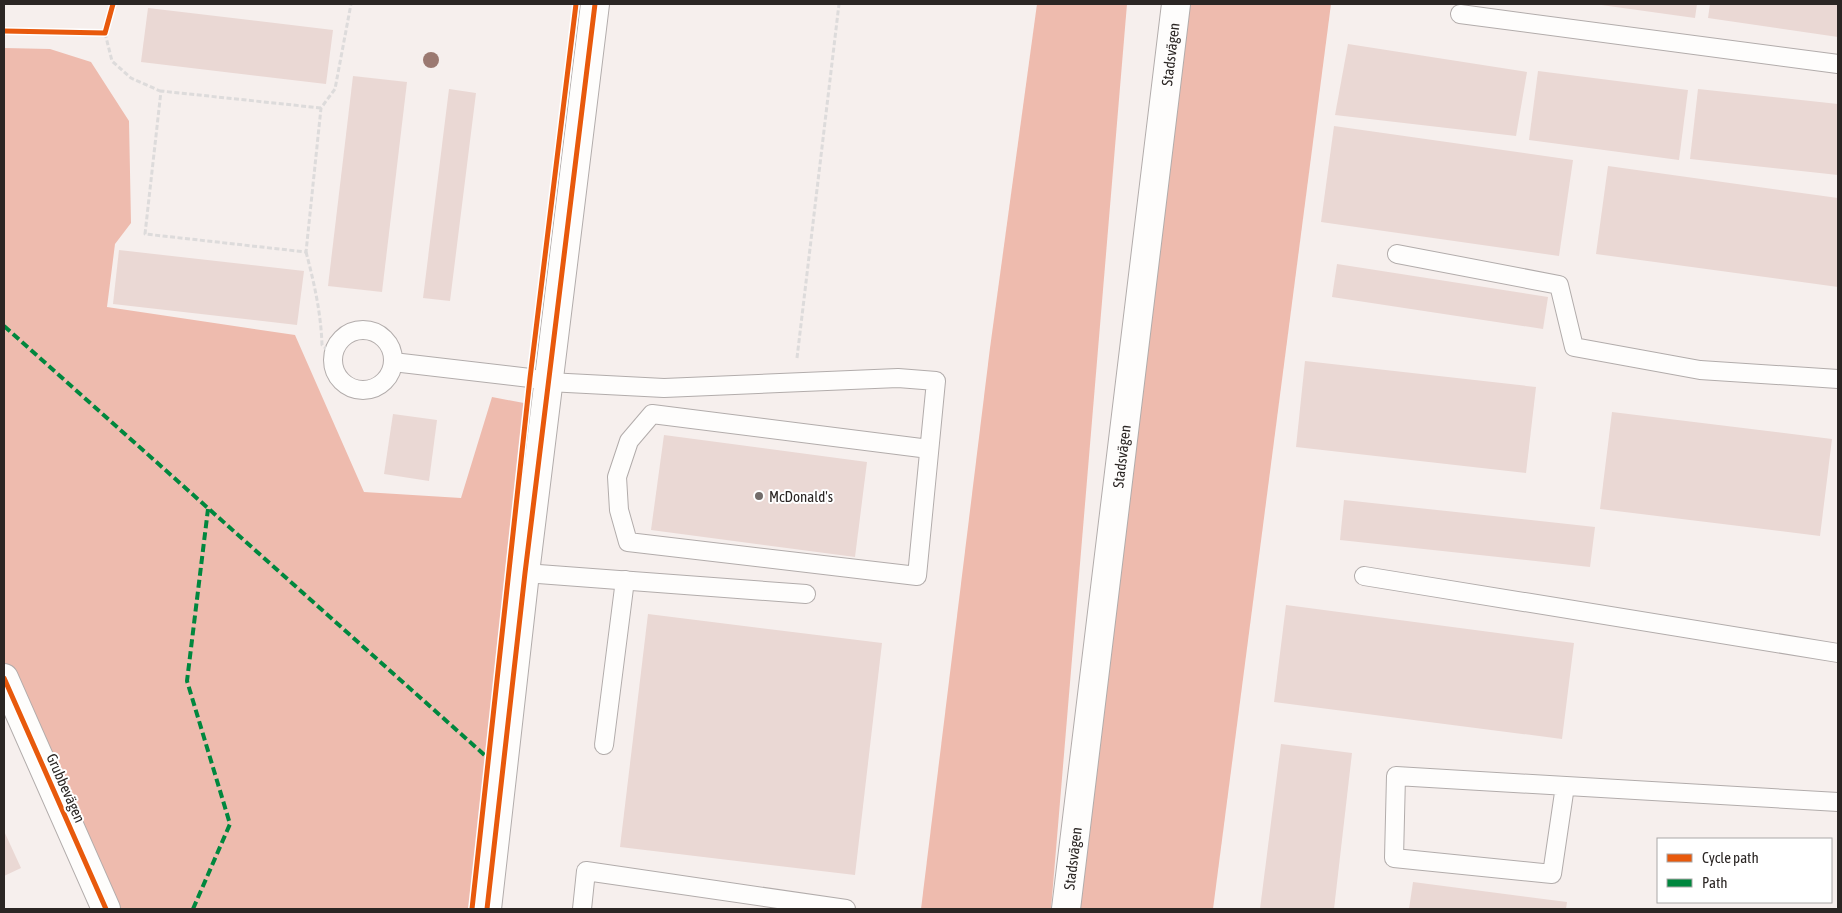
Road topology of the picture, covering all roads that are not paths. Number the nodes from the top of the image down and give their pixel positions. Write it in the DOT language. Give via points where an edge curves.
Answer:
graph roads {
  1 [pos="595,4"];
  2 [pos="1176,4"];
  3 [pos="1460,14"];
  4 [pos="1838,64"];
  5 [pos="1397,254"];
  6 [pos="393,362"];
  7 [pos="1838,379"];
  8 [pos="548,382"];
  9 [pos="929,449"];
  10 [pos="525,573"];
  11 [pos="1364,576"];
  12 [pos="624,580"];
  13 [pos="806,594"];
  14 [pos="1838,653"];
  15 [pos="4,678"];
  16 [pos="604,745"];
  17 [pos="1565,786"];
  18 [pos="1838,802"];
  19 [pos="106,909"];
  20 [pos="487,909"];
  21 [pos="582,909"];
  22 [pos="846,909"];
  23 [pos="1066,909"];
  1 -- 8 [label="street"];
  2 -- 23 [label="street, Stadsvägen"];
  3 -- 4 [label="lane"];
  5 -- 7 [label="lane" via="1559,285 1574,348 1700,370"];
  6 -- 6 [label="lane" via="391,372 378,386 359,390 342,382 336,374 333,355 342,337 366,330 380,335 388,343"];
  6 -- 8 [label="lane"];
  8 -- 9 [label="lane" via="664,388 898,378 936,381"];
  8 -- 10 [label="street"];
  9 -- 9 [label="lane" via="917,576 628,542 619,510 617,477 629,440 652,414"];
  10 -- 12 [label="lane"];
  10 -- 20 [label="street"];
  11 -- 14 [label="lane"];
  12 -- 13 [label="lane"];
  12 -- 16 [label="lane"];
  15 -- 19 [label="street, Grubbevägen"];
  17 -- 17 [label="lane" via="1396,776 1394,858 1552,874"];
  17 -- 18 [label="lane"];
  21 -- 22 [label="lane" via="586,870"];
}
